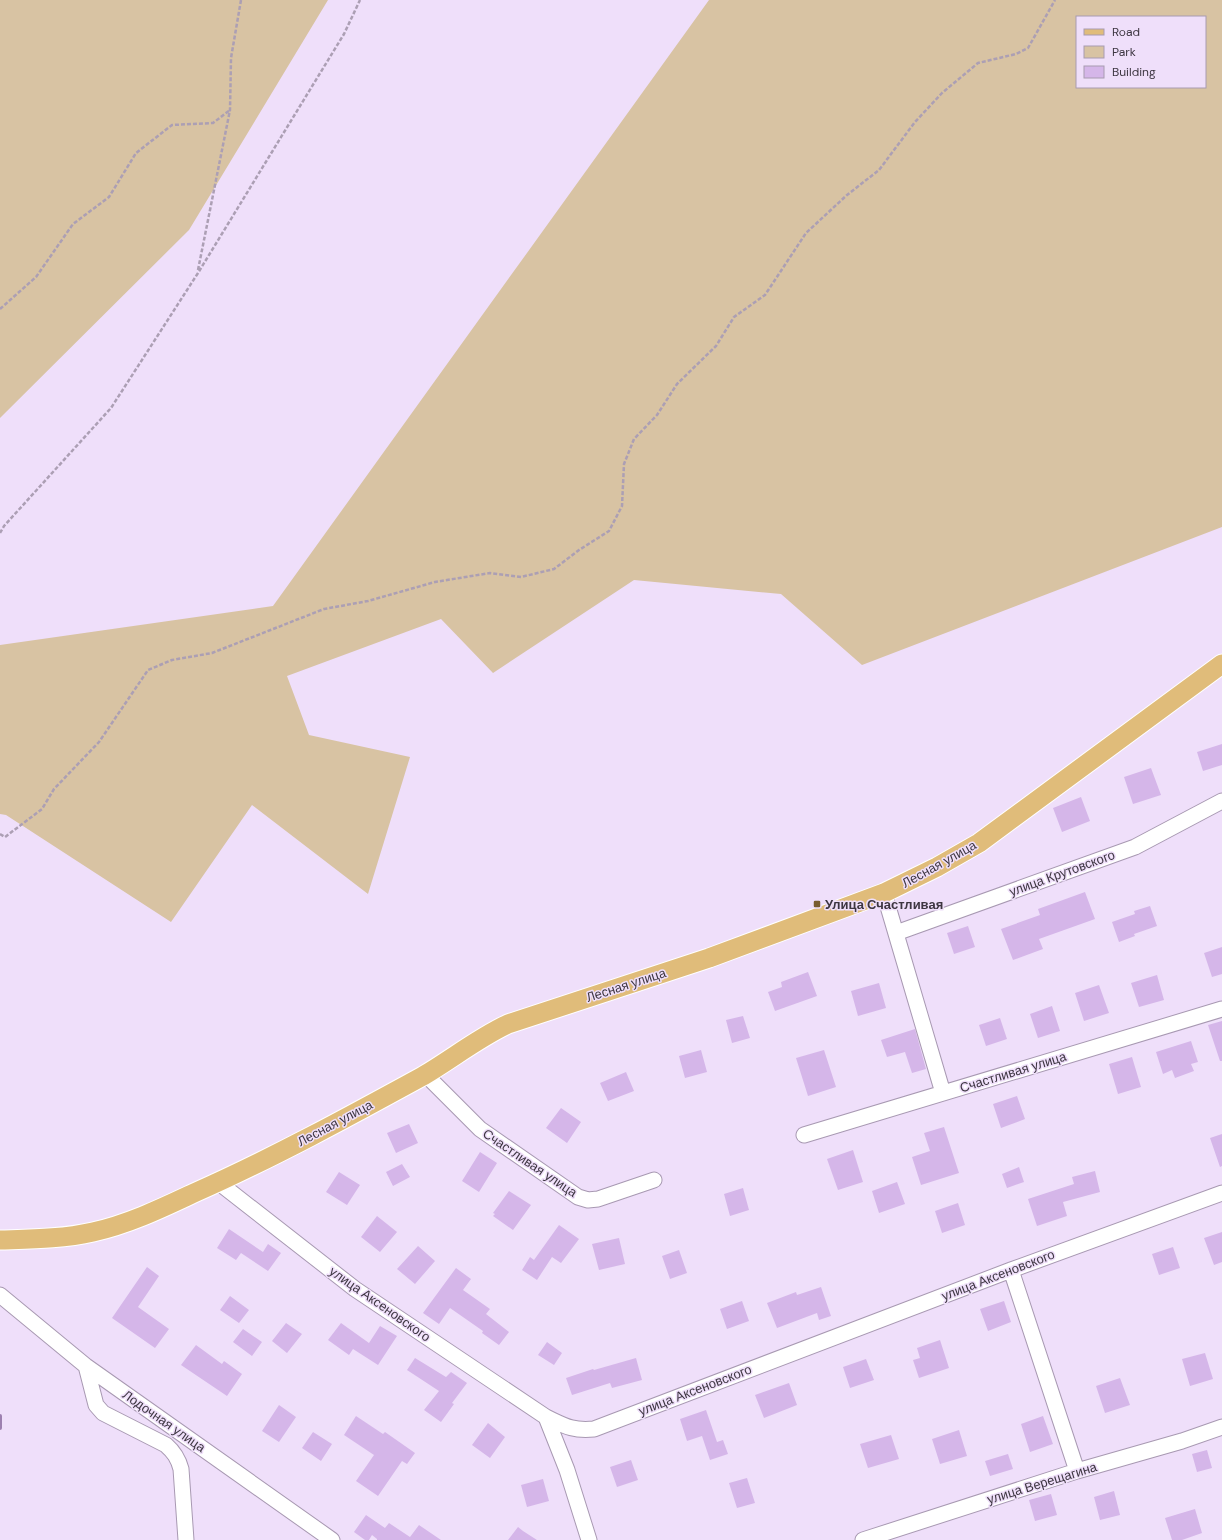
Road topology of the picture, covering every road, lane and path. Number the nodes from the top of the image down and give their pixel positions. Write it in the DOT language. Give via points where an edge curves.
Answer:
graph roads {
  1 [pos="241,0"];
  2 [pos="360,0"];
  3 [pos="1055,0"];
  4 [pos="230,110"];
  5 [pos="198,273"];
  6 [pos="0,309"];
  7 [pos="0,533"];
  8 [pos="1222,664"];
  9 [pos="1222,801"];
  10 [pos="0,834"];
  11 [pos="884,894"];
  12 [pos="896,933"];
  13 [pos="1222,1009"];
  14 [pos="425,1074"];
  15 [pos="943,1093"];
  16 [pos="804,1135"];
  17 [pos="654,1180"];
  18 [pos="218,1182"];
  19 [pos="1222,1193"];
  20 [pos="0,1240"];
  21 [pos="1010,1270"];
  22 [pos="0,1295"];
  23 [pos="86,1366"];
  24 [pos="546,1417"];
  25 [pos="1222,1427"];
  26 [pos="1077,1471"];
  27 [pos="186,1540"];
  28 [pos="332,1540"];
  29 [pos="589,1540"];
  30 [pos="863,1540"];
  1 -- 4 [label="path" via="231,58"];
  2 -- 5 [label="path" via="344,34"];
  3 -- 10 [label="path" via="1028,48 1016,54 978,64 942,93 914,122 879,170 847,195 806,234 765,295 734,317 716,346 677,384 657,415 634,439 624,464 622,506 609,531 554,569 521,577 490,573 435,582 368,601 324,609 212,653 172,660 148,670 99,742 54,789 42,809 5,837"];
  4 -- 5 [label="path"];
  4 -- 6 [label="path" via="213,123 172,126 136,153 109,197 73,224 36,276"];
  5 -- 7 [label="path" via="111,408"];
  8 -- 11 [label="main road, Лесная улица" via="979,843"];
  9 -- 12 [label="street, улица Крутовского" via="1135,847"];
  11 -- 12 [label="street"];
  11 -- 14 [label="main road, Лесная улица" via="709,958 508,1024"];
  12 -- 15 [label="street"];
  13 -- 15 [label="street, Счастливая улица"];
  14 -- 17 [label="street, Счастливая улица" via="480,1129 578,1197 598,1199"];
  14 -- 18 [label="main road, Лесная улица" via="338,1123"];
  15 -- 16 [label="street, Счастливая улица"];
  18 -- 20 [label="main road, Лесная улица" via="137,1219 94,1232 57,1238"];
  18 -- 24 [label="street, улица Аксеновского" via="355,1289"];
  19 -- 21 [label="street, улица Аксеновского"];
  21 -- 24 [label="street, улица Аксеновского" via="594,1429 570,1428"];
  21 -- 26 [label="street"];
  22 -- 23 [label="street, Лодочная улица"];
  23 -- 27 [label="street" via="96,1404 103,1414 166,1445 174,1452 181,1469"];
  23 -- 28 [label="street, Лодочная улица"];
  24 -- 29 [label="street" via="567,1470"];
  25 -- 26 [label="street, улица Верещагина"];
  26 -- 30 [label="street, улица Верещагина"];
}
